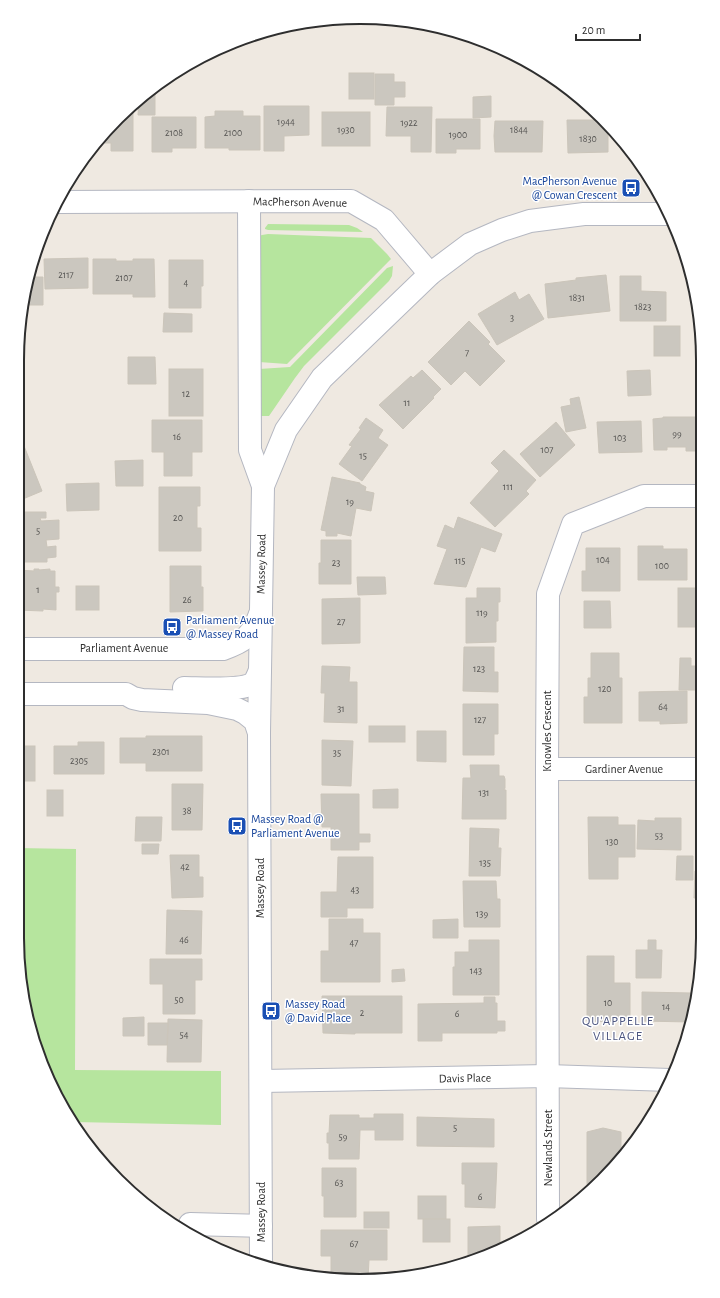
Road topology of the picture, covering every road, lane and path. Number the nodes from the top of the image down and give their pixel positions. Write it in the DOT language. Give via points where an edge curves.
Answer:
graph roads {
  1 [pos="248,201"];
  2 [pos="64,202"];
  3 [pos="662,214"];
  4 [pos="430,274"];
  5 [pos="263,486"];
  6 [pos="696,496"];
  7 [pos="260,613"];
  8 [pos="24,649"];
  9 [pos="223,649"];
  10 [pos="260,668"];
  11 [pos="24,694"];
  12 [pos="126,694"];
  13 [pos="259,733"];
  14 [pos="547,769"];
  15 [pos="696,769"];
  16 [pos="547,1076"];
  17 [pos="664,1080"];
  18 [pos="261,1081"];
  19 [pos="548,1216"];
  20 [pos="190,1224"];
  21 [pos="261,1226"];
  22 [pos="261,1259"];
  1 -- 2 [label="street, MacPherson Avenue"];
  1 -- 4 [label="street, MacPherson Avenue" via="351,201 384,220"];
  1 -- 5 [label="street, Massey Road" via="250,450"];
  3 -- 4 [label="street" via="584,214 530,221 470,244"];
  4 -- 5 [label="street, Massey Road" via="322,378 286,430"];
  5 -- 7 [label="street, Massey Road"];
  6 -- 14 [label="street, Knowles Crescent" via="644,496 573,524 548,594"];
  7 -- 9 [label="street, Parliament Avenue" via="256,626 248,637"];
  7 -- 10 [label="street, Massey Road"];
  8 -- 9 [label="street, Parliament Avenue"];
  9 -- 10 [label="street" via="246,653"];
  10 -- 12 [label="street" via="256,680 246,686 137,689"];
  10 -- 13 [label="street, Massey Road"];
  11 -- 12 [label="street"];
  12 -- 13 [label="street" via="142,700 208,703 237,709 255,721"];
  13 -- 18 [label="street, Massey Road"];
  14 -- 15 [label="street, Gardiner Avenue"];
  14 -- 16 [label="street, Knowles Crescent"];
  16 -- 17 [label="street, Davis Place"];
  16 -- 18 [label="street, Davis Place"];
  16 -- 19 [label="street, Newlands Street"];
  18 -- 21 [label="street, Massey Road"];
  20 -- 21 [label="street"];
  21 -- 22 [label="street, Massey Road"];
}
